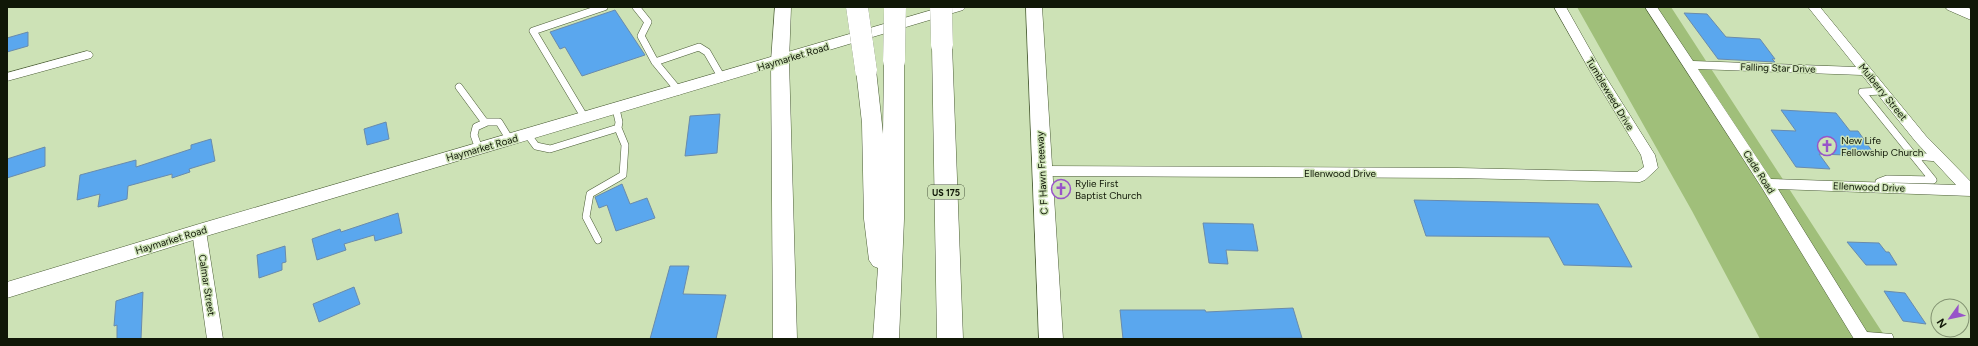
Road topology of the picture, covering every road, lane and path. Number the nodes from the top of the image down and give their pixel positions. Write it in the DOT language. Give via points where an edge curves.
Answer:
graph roads {
  1 [pos="604,7"];
  2 [pos="636,7"];
  3 [pos="783,7"];
  4 [pos="857,7"];
  5 [pos="895,7"];
  6 [pos="941,7"];
  7 [pos="958,7"];
  8 [pos="1034,7"];
  9 [pos="1560,7"];
  10 [pos="1651,7"];
  11 [pos="1814,7"];
  12 [pos="1953,7"];
  13 [pos="1971,15"];
  14 [pos="87,55"];
  15 [pos="780,61"];
  16 [pos="655,62"];
  17 [pos="1690,65"];
  18 [pos="1866,71"];
  19 [pos="7,77"];
  20 [pos="722,78"];
  21 [pos="459,87"];
  22 [pos="679,91"];
  23 [pos="1882,91"];
  24 [pos="616,109"];
  25 [pos="585,118"];
  26 [pos="484,121"];
  27 [pos="618,128"];
  28 [pos="528,135"];
  29 [pos="510,140"];
  30 [pos="479,149"];
  31 [pos="1915,156"];
  32 [pos="1940,158"];
  33 [pos="1041,171"];
  34 [pos="1640,177"];
  35 [pos="1767,184"];
  36 [pos="1884,188"];
  37 [pos="1971,191"];
  38 [pos="199,231"];
  39 [pos="598,240"];
  40 [pos="7,290"];
  41 [pos="887,307"];
  42 [pos="215,339"];
  43 [pos="785,339"];
  44 [pos="886,339"];
  45 [pos="950,339"];
  46 [pos="1051,339"];
  47 [pos="1863,339"];
  48 [pos="1886,339"];
  1 -- 25 [label="lane" via="533,32"];
  2 -- 16 [label="lane" via="648,22 641,36"];
  3 -- 15 [label="main road"];
  4 -- 41 [label="highway, bridge" via="872,123 875,219"];
  5 -- 41 [label="highway, bridge" via="893,219"];
  6 -- 45 [label="highway, US 175, bridge"];
  7 -- 15 [label="street, Haymarket Road"];
  8 -- 33 [label="main road, C F Hawn Freeway"];
  9 -- 34 [label="street, Tumbleweed Drive" via="1648,155 1651,168"];
  10 -- 17 [label="street, Cade Road"];
  11 -- 18 [label="street, Mulberry Street"];
  12 -- 13 [label="street"];
  14 -- 19 [label="street"];
  15 -- 20 [label="street, Haymarket Road"];
  15 -- 43 [label="main road"];
  16 -- 20 [label="lane" via="699,48 707,52"];
  16 -- 22 [label="lane"];
  17 -- 18 [label="street, Falling Star Drive"];
  17 -- 35 [label="street, Cade Road"];
  18 -- 23 [label="street, Mulberry Street"];
  20 -- 22 [label="street, Haymarket Road"];
  21 -- 26 [label="lane"];
  22 -- 24 [label="street, Haymarket Road"];
  23 -- 31 [label="lane" via="1862,92"];
  23 -- 32 [label="street, Mulberry Street"];
  24 -- 25 [label="street, Haymarket Road"];
  24 -- 27 [label="lane"];
  25 -- 28 [label="street, Haymarket Road"];
  26 -- 29 [label="lane" via="499,122"];
  26 -- 30 [label="lane" via="476,127 474,135"];
  27 -- 28 [label="lane" via="550,150 536,146"];
  27 -- 39 [label="lane" via="625,145 623,175 590,194 586,217"];
  28 -- 29 [label="street, Haymarket Road"];
  29 -- 30 [label="street, Haymarket Road"];
  30 -- 38 [label="street, Haymarket Road"];
  31 -- 32 [label="lane"];
  31 -- 36 [label="lane" via="1932,181 1887,179 1879,182"];
  32 -- 37 [label="street, Mulberry Street"];
  33 -- 34 [label="street, Ellenwood Drive" via="1458,173"];
  33 -- 46 [label="main road, C F Hawn Freeway"];
  35 -- 36 [label="street, Ellenwood Drive"];
  35 -- 47 [label="street, Cade Road"];
  36 -- 37 [label="street, Ellenwood Drive"];
  38 -- 40 [label="street, Haymarket Road"];
  38 -- 42 [label="street, Calmar Street"];
  41 -- 44 [label="highway"];
  47 -- 48 [label="street"];
}
